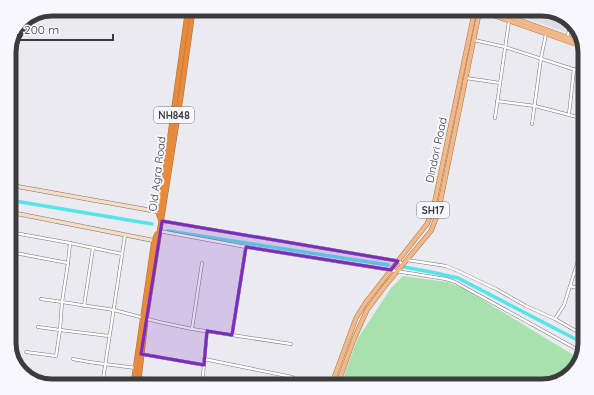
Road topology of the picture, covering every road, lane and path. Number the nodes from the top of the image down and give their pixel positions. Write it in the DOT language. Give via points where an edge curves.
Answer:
graph roads {
  1 [pos="187,16"];
  2 [pos="192,16"];
  3 [pos="475,16"];
  4 [pos="476,16"];
  5 [pos="496,16"];
  6 [pos="506,16"];
  7 [pos="509,21"];
  8 [pos="570,29"];
  9 [pos="546,34"];
  10 [pos="567,39"];
  11 [pos="474,40"];
  12 [pos="576,41"];
  13 [pos="577,44"];
  14 [pos="506,47"];
  15 [pos="541,58"];
  16 [pos="574,69"];
  17 [pos="578,70"];
  18 [pos="466,78"];
  19 [pos="500,83"];
  20 [pos="497,101"];
  21 [pos="535,106"];
  22 [pos="569,114"];
  23 [pos="578,116"];
  24 [pos="495,118"];
  25 [pos="532,124"];
  26 [pos="16,186"];
  27 [pos="16,213"];
  28 [pos="161,213"];
  29 [pos="162,222"];
  30 [pos="159,231"];
  31 [pos="16,233"];
  32 [pos="125,234"];
  33 [pos="156,241"];
  34 [pos="70,243"];
  35 [pos="246,247"];
  36 [pos="93,248"];
  37 [pos="16,253"];
  38 [pos="122,254"];
  39 [pos="407,260"];
  40 [pos="398,261"];
  41 [pos="578,262"];
  42 [pos="68,263"];
  43 [pos="202,263"];
  44 [pos="403,264"];
  45 [pos="391,270"];
  46 [pos="398,271"];
  47 [pos="575,273"];
  48 [pos="578,274"];
  49 [pos="570,286"];
  50 [pos="578,288"];
  51 [pos="41,298"];
  52 [pos="62,302"];
  53 [pos="84,306"];
  54 [pos="114,310"];
  55 [pos="144,317"];
  56 [pos="555,319"];
  57 [pos="38,327"];
  58 [pos="192,329"];
  59 [pos="60,330"];
  60 [pos="207,331"];
  61 [pos="578,332"];
  62 [pos="232,335"];
  63 [pos="110,336"];
  64 [pos="291,344"];
  65 [pos="577,349"];
  66 [pos="26,352"];
  67 [pos="141,354"];
  68 [pos="73,359"];
  69 [pos="204,359"];
  70 [pos="105,364"];
  71 [pos="204,365"];
  72 [pos="137,368"];
  73 [pos="138,378"];
  74 [pos="103,379"];
  75 [pos="135,379"];
  76 [pos="146,379"];
  77 [pos="203,379"];
  78 [pos="295,379"];
  79 [pos="334,379"];
  80 [pos="340,379"];
  1 -- 28 [label="highway, Old Agra Road / NH848"];
  2 -- 28 [label="highway, NH848"];
  3 -- 40 [label="main road, Dindori Road / SH17" via="433,210 427,224"];
  4 -- 11 [label="main road"];
  5 -- 7 [label="main road"];
  6 -- 10 [label="main road"];
  7 -- 9 [label="main road"];
  7 -- 14 [label="street"];
  8 -- 10 [label="street"];
  9 -- 10 [label="main road"];
  9 -- 15 [label="street"];
  10 -- 12 [label="main road"];
  10 -- 13 [label="main road"];
  11 -- 14 [label="street"];
  11 -- 18 [label="main road"];
  14 -- 15 [label="street"];
  14 -- 19 [label="street"];
  15 -- 16 [label="street"];
  15 -- 21 [label="street"];
  16 -- 17 [label="street"];
  16 -- 22 [label="street"];
  18 -- 19 [label="street"];
  18 -- 39 [label="main road" via="438,213 431,231"];
  19 -- 20 [label="street"];
  20 -- 21 [label="street"];
  20 -- 24 [label="street"];
  21 -- 22 [label="street"];
  21 -- 25 [label="street"];
  22 -- 23 [label="street"];
  26 -- 28 [label="street"];
  27 -- 32 [label="street"];
  28 -- 29 [label="highway, NH848"];
  29 -- 30 [label="highway, NH848"];
  29 -- 40 [label="street"];
  30 -- 33 [label="highway, NH848"];
  30 -- 35 [label="street"];
  31 -- 34 [label="street"];
  32 -- 33 [label="street"];
  32 -- 38 [label="street"];
  33 -- 55 [label="highway, NH848"];
  34 -- 36 [label="street"];
  34 -- 42 [label="street"];
  35 -- 45 [label="street"];
  35 -- 62 [label="street"];
  36 -- 38 [label="street"];
  36 -- 53 [label="street"];
  37 -- 42 [label="street"];
  38 -- 54 [label="street"];
  39 -- 44 [label="main road"];
  39 -- 56 [label="street" via="458,270"];
  40 -- 44 [label="street"];
  40 -- 45 [label="main road, Dindori Road / SH17"];
  41 -- 47 [label="street"];
  42 -- 52 [label="street"];
  43 -- 58 [label="street"];
  44 -- 46 [label="main road"];
  45 -- 46 [label="street"];
  45 -- 79 [label="main road, Dindori Road / SH17" via="356,318"];
  46 -- 65 [label="street" via="455,282"];
  46 -- 80 [label="main road" via="362,318"];
  47 -- 48 [label="street"];
  47 -- 49 [label="street"];
  49 -- 50 [label="street"];
  49 -- 56 [label="street" via="564,305"];
  51 -- 52 [label="street"];
  52 -- 53 [label="street"];
  52 -- 59 [label="street"];
  53 -- 54 [label="street"];
  54 -- 55 [label="street"];
  54 -- 63 [label="street"];
  55 -- 58 [label="street"];
  55 -- 67 [label="highway, NH848"];
  55 -- 72 [label="highway, NH848"];
  56 -- 61 [label="street"];
  57 -- 59 [label="street"];
  58 -- 60 [label="street"];
  59 -- 63 [label="street"];
  59 -- 66 [label="street" via="56,356"];
  60 -- 62 [label="street"];
  60 -- 69 [label="street"];
  62 -- 64 [label="street"];
  63 -- 70 [label="street"];
  67 -- 71 [label="street"];
  67 -- 72 [label="highway, NH848"];
  68 -- 70 [label="street"];
  69 -- 71 [label="street"];
  69 -- 78 [label="street"];
  70 -- 72 [label="street"];
  70 -- 74 [label="street"];
  71 -- 77 [label="street"];
  72 -- 73 [label="highway, NH848"];
  72 -- 75 [label="highway, NH848"];
  73 -- 76 [label="street"];
}
